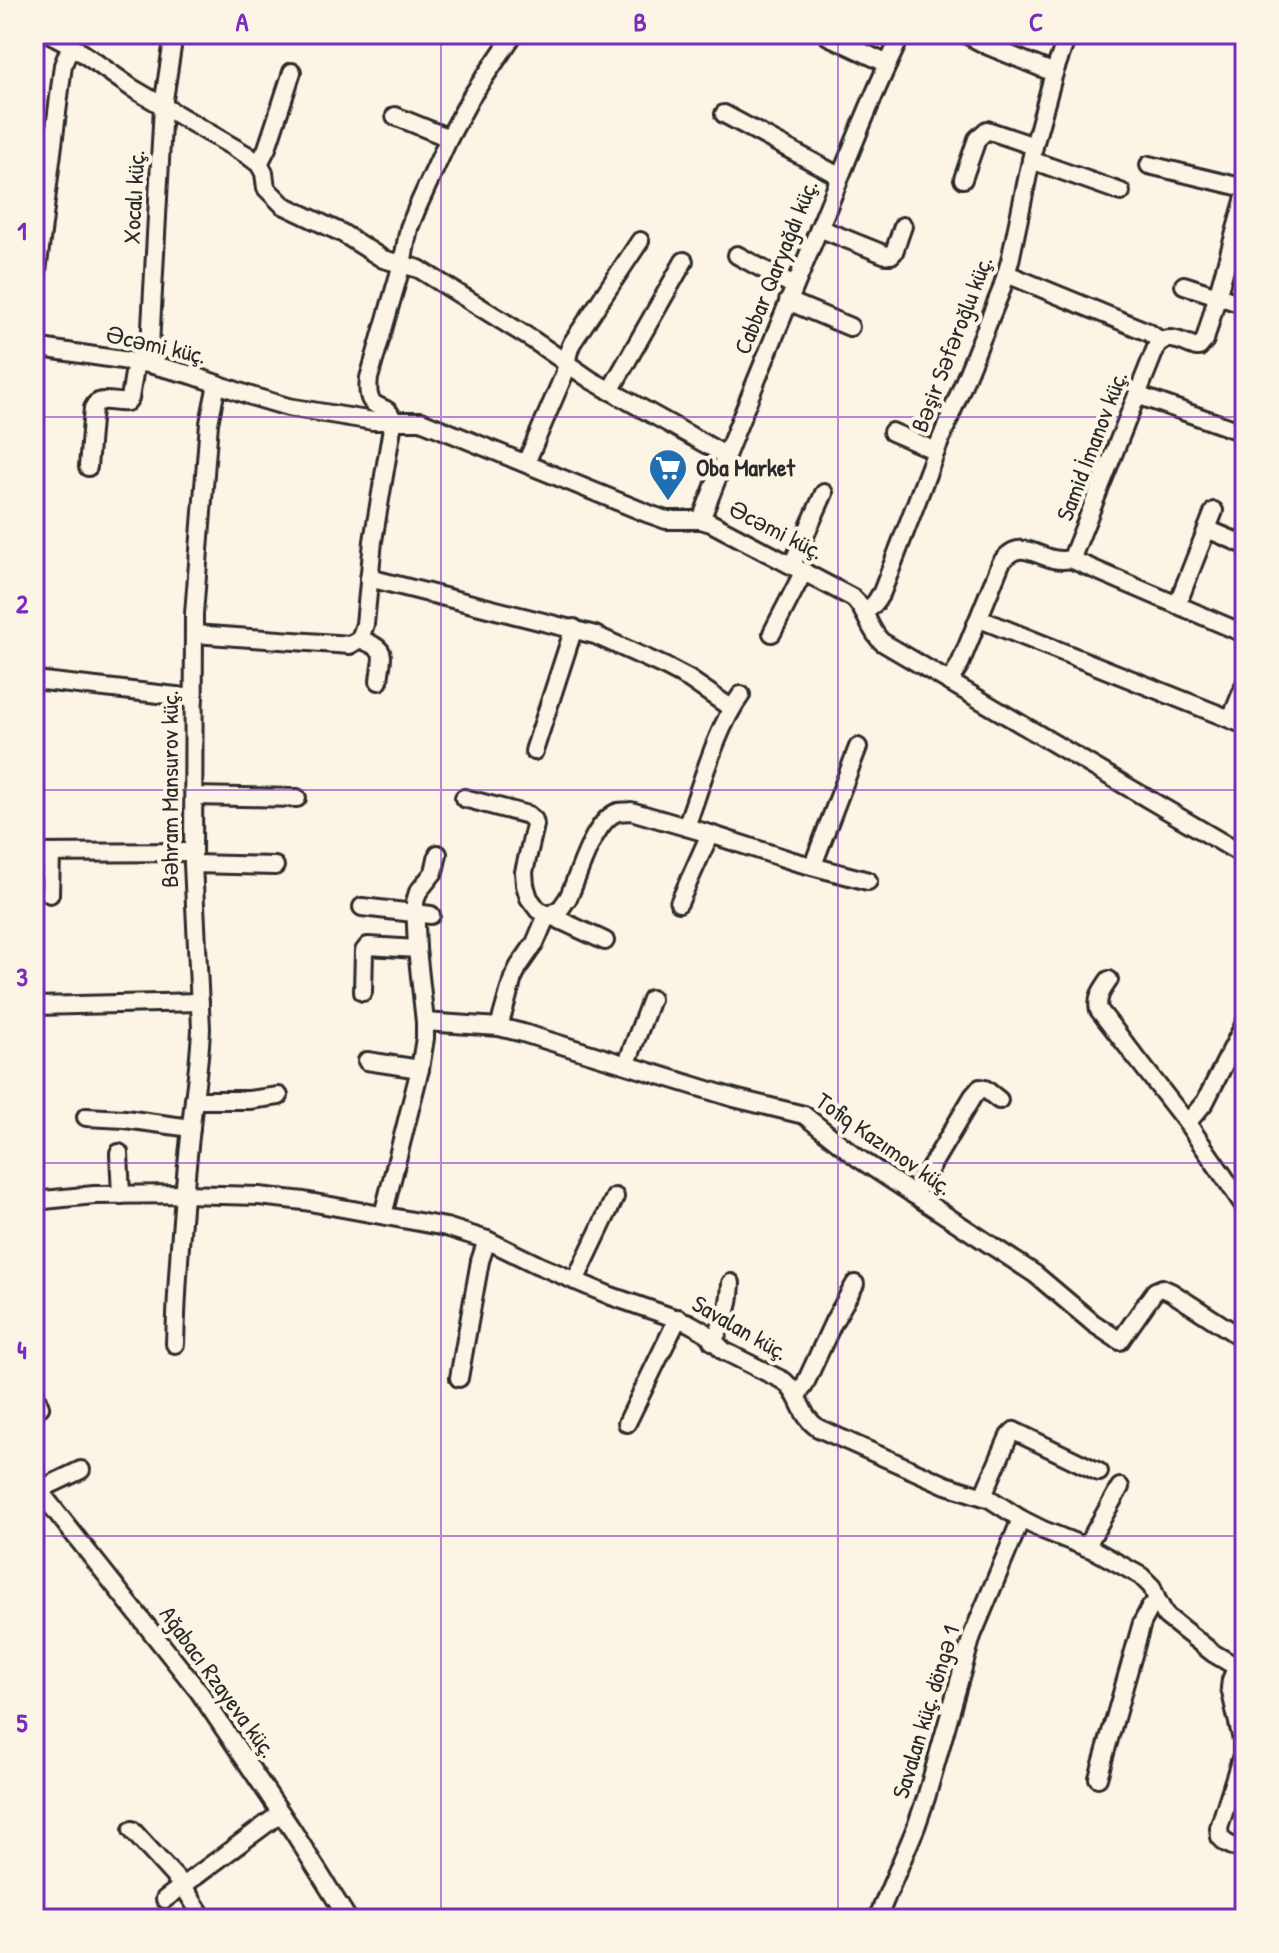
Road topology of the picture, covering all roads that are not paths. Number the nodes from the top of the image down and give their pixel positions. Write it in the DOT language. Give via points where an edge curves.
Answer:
graph roads {
  1 [pos="53,34"];
  2 [pos="174,34"];
  3 [pos="514,34"];
  4 [pos="902,34"];
  5 [pos="965,34"];
  6 [pos="1068,34"];
  7 [pos="828,36"];
  8 [pos="71,45"];
  9 [pos="888,64"];
  10 [pos="292,72"];
  11 [pos="1054,73"];
  12 [pos="163,106"];
  13 [pos="724,114"];
  14 [pos="395,116"];
  15 [pos="449,138"];
  16 [pos="1033,153"];
  17 [pos="259,164"];
  18 [pos="1149,165"];
  19 [pos="839,176"];
  20 [pos="963,179"];
  21 [pos="1245,188"];
  22 [pos="1121,192"];
  23 [pos="1245,197"];
  24 [pos="903,226"];
  25 [pos="819,228"];
  26 [pos="640,241"];
  27 [pos="737,255"];
  28 [pos="684,261"];
  29 [pos="402,264"];
  30 [pos="1007,274"];
  31 [pos="1184,285"];
  32 [pos="791,294"];
  33 [pos="34,296"];
  34 [pos="1217,296"];
  35 [pos="1245,305"];
  36 [pos="850,327"];
  37 [pos="1161,341"];
  38 [pos="34,347"];
  39 [pos="142,362"];
  40 [pos="567,364"];
  41 [pos="217,384"];
  42 [pos="610,391"];
  43 [pos="1137,395"];
  44 [pos="393,422"];
  45 [pos="892,432"];
  46 [pos="1245,433"];
  47 [pos="936,451"];
  48 [pos="725,455"];
  49 [pos="526,463"];
  50 [pos="88,467"];
  51 [pos="824,493"];
  52 [pos="1214,511"];
  53 [pos="701,520"];
  54 [pos="1207,529"];
  55 [pos="1245,545"];
  56 [pos="1070,559"];
  57 [pos="798,568"];
  58 [pos="369,578"];
  59 [pos="1177,605"];
  60 [pos="864,613"];
  61 [pos="980,619"];
  62 [pos="574,628"];
  63 [pos="772,633"];
  64 [pos="194,634"];
  65 [pos="1245,634"];
  66 [pos="360,639"];
  67 [pos="34,680"];
  68 [pos="379,681"];
  69 [pos="949,682"];
  70 [pos="1245,684"];
  71 [pos="194,698"];
  72 [pos="1238,722"];
  73 [pos="858,747"];
  74 [pos="534,751"];
  75 [pos="194,796"];
  76 [pos="297,798"];
  77 [pos="464,798"];
  78 [pos="686,827"];
  79 [pos="710,834"];
  80 [pos="43,854"];
  81 [pos="438,854"];
  82 [pos="1245,856"];
  83 [pos="193,858"];
  84 [pos="813,865"];
  85 [pos="275,866"];
  86 [pos="868,881"];
  87 [pos="50,894"];
  88 [pos="679,903"];
  89 [pos="362,907"];
  90 [pos="423,914"];
  91 [pos="550,915"];
  92 [pos="605,941"];
  93 [pos="417,949"];
  94 [pos="1109,980"];
  95 [pos="363,992"];
  96 [pos="651,999"];
  97 [pos="200,1002"];
  98 [pos="36,1006"];
  99 [pos="425,1022"];
  100 [pos="1245,1023"];
  101 [pos="499,1027"];
  102 [pos="367,1061"];
  103 [pos="627,1063"];
  104 [pos="420,1069"];
  105 [pos="279,1096"];
  106 [pos="194,1100"];
  107 [pos="999,1100"];
  108 [pos="86,1117"];
  109 [pos="1187,1123"];
  110 [pos="191,1128"];
  111 [pos="119,1153"];
  112 [pos="184,1194"];
  113 [pos="121,1195"];
  114 [pos="914,1195"];
  115 [pos="615,1197"];
  116 [pos="34,1201"];
  117 [pos="1245,1207"];
  118 [pos="383,1215"];
  119 [pos="487,1240"];
  120 [pos="575,1281"];
  121 [pos="731,1283"];
  122 [pos="855,1284"];
  123 [pos="678,1318"];
  124 [pos="1245,1340"];
  125 [pos="712,1341"];
  126 [pos="175,1344"];
  127 [pos="459,1378"];
  128 [pos="34,1392"];
  129 [pos="797,1395"];
  130 [pos="34,1412"];
  131 [pos="627,1423"];
  132 [pos="81,1470"];
  133 [pos="1099,1472"];
  134 [pos="37,1487"];
  135 [pos="1120,1487"];
  136 [pos="983,1496"];
  137 [pos="1021,1519"];
  138 [pos="1086,1547"];
  139 [pos="1157,1600"];
  140 [pos="1241,1670"];
  141 [pos="1098,1778"];
  142 [pos="281,1813"];
  143 [pos="132,1830"];
  144 [pos="1245,1852"];
  145 [pos="183,1886"];
  146 [pos="165,1899"];
  147 [pos="204,1919"];
  148 [pos="348,1919"];
  149 [pos="877,1919"];
  1 -- 8 [label="street"];
  2 -- 12 [label="street, Xocalı küç."];
  3 -- 15 [label="street"];
  4 -- 9 [label="street, Cabbar Qaryağdı küç."];
  5 -- 11 [label="street"];
  6 -- 11 [label="street, Bəşir Səfəroğlu küç."];
  7 -- 9 [label="street"];
  8 -- 12 [label="street"];
  8 -- 33 [label="street" via="63,65"];
  9 -- 19 [label="street, Cabbar Qaryağdı küç."];
  10 -- 17 [label="street"];
  11 -- 16 [label="street, Bəşir Səfəroğlu küç."];
  12 -- 17 [label="street"];
  12 -- 39 [label="street, Xocalı küç."];
  13 -- 19 [label="street"];
  14 -- 15 [label="street"];
  15 -- 29 [label="street" via="409,228"];
  16 -- 20 [label="street" via="987,130 977,139"];
  16 -- 22 [label="street"];
  16 -- 30 [label="street, Bəşir Səfəroğlu küç."];
  17 -- 29 [label="street" via="266,188 283,205"];
  18 -- 21 [label="street"];
  19 -- 25 [label="street, Cabbar Qaryağdı küç."];
  23 -- 34 [label="street"];
  24 -- 25 [label="street" via="891,255"];
  25 -- 32 [label="street, Cabbar Qaryağdı küç."];
  26 -- 40 [label="street" via="572,343"];
  27 -- 32 [label="street"];
  28 -- 42 [label="street"];
  29 -- 40 [label="street" via="429,274"];
  29 -- 44 [label="street" via="367,390 369,400 388,411"];
  30 -- 37 [label="street"];
  30 -- 47 [label="street, Bəşir Səfəroğlu küç."];
  31 -- 34 [label="street"];
  32 -- 36 [label="street"];
  32 -- 48 [label="street, Cabbar Qaryağdı küç."];
  34 -- 35 [label="street"];
  34 -- 37 [label="street" via="1208,334 1199,347"];
  37 -- 43 [label="street, Samid İmanov küç."];
  38 -- 39 [label="street, Əcəmi küç."];
  39 -- 41 [label="street, Əcəmi küç."];
  39 -- 50 [label="street, Xocalı küç." via="127,402 95,403"];
  40 -- 42 [label="street"];
  40 -- 49 [label="street"];
  41 -- 44 [label="street, Əcəmi küç." via="288,407"];
  41 -- 64 [label="street, Bəhram Mansurov küç." via="209,423"];
  42 -- 48 [label="street"];
  43 -- 46 [label="street"];
  43 -- 56 [label="street, Samid İmanov küç."];
  44 -- 49 [label="street, Əcəmi küç." via="432,424"];
  44 -- 58 [label="street"];
  45 -- 47 [label="street"];
  47 -- 60 [label="street, Bəşir Səfəroğlu küç." via="882,592"];
  48 -- 53 [label="street, Cabbar Qaryağdı küç."];
  49 -- 53 [label="street, Əcəmi küç." via="649,514"];
  51 -- 57 [label="street"];
  52 -- 54 [label="street"];
  53 -- 57 [label="street, Əcəmi küç."];
  54 -- 55 [label="street"];
  54 -- 59 [label="street"];
  56 -- 59 [label="street"];
  56 -- 61 [label="street, Samid İmanov küç." via="1057,561 1013,550 1001,563"];
  57 -- 60 [label="street, Əcəmi küç." via="858,601"];
  57 -- 63 [label="street"];
  58 -- 62 [label="street"];
  58 -- 66 [label="street"];
  59 -- 65 [label="street"];
  60 -- 69 [label="street, Əcəmi küç." via="878,639"];
  61 -- 69 [label="street, Samid İmanov küç."];
  61 -- 72 [label="street"];
  62 -- 74 [label="street"];
  62 -- 78 [label="street" via="736,702"];
  64 -- 66 [label="street" via="350,645"];
  64 -- 71 [label="street, Bəhram Mansurov küç."];
  66 -- 68 [label="street" via="381,653"];
  67 -- 71 [label="street"];
  69 -- 82 [label="street, Əcəmi küç."];
  70 -- 72 [label="street"];
  71 -- 75 [label="street, Bəhram Mansurov küç."];
  73 -- 84 [label="street"];
  75 -- 76 [label="street"];
  75 -- 83 [label="street, Bəhram Mansurov küç."];
  77 -- 91 [label="street" via="534,820 525,885 538,910"];
  78 -- 79 [label="street"];
  78 -- 91 [label="street" via="631,811 608,818 598,828 568,898"];
  79 -- 84 [label="street"];
  79 -- 88 [label="street"];
  80 -- 83 [label="street"];
  80 -- 87 [label="street"];
  81 -- 90 [label="street" via="434,872 418,892"];
  83 -- 85 [label="street"];
  83 -- 97 [label="street, Bəhram Mansurov küç."];
  84 -- 86 [label="street"];
  89 -- 90 [label="street"];
  90 -- 93 [label="street"];
  91 -- 92 [label="street"];
  91 -- 101 [label="street" via="513,978"];
  93 -- 95 [label="street" via="368,946"];
  93 -- 99 [label="street"];
  94 -- 109 [label="street" via="1099,995 1099,1010"];
  96 -- 103 [label="street"];
  97 -- 98 [label="street"];
  97 -- 106 [label="street, Bəhram Mansurov küç."];
  99 -- 101 [label="street, Tofiq Kazımov küç."];
  99 -- 104 [label="street"];
  100 -- 109 [label="street" via="1205,1102"];
  101 -- 103 [label="street, Tofiq Kazımov küç."];
  102 -- 104 [label="street"];
  103 -- 114 [label="street, Tofiq Kazımov küç." via="804,1115"];
  104 -- 118 [label="street"];
  105 -- 106 [label="street"];
  106 -- 110 [label="street, Bəhram Mansurov küç."];
  107 -- 114 [label="street" via="980,1088"];
  108 -- 110 [label="street"];
  109 -- 117 [label="street"];
  110 -- 112 [label="street, Bəhram Mansurov küç."];
  111 -- 113 [label="street"];
  112 -- 113 [label="street, Savalan küç."];
  112 -- 118 [label="street, Savalan küç." via="304,1201"];
  112 -- 126 [label="street, Bəhram Mansurov küç."];
  113 -- 116 [label="street, Savalan küç."];
  114 -- 124 [label="street, Tofiq Kazımov küç." via="1035,1274 1120,1341 1162,1288"];
  115 -- 120 [label="street"];
  118 -- 119 [label="street, Savalan küç."];
  119 -- 120 [label="street, Savalan küç."];
  119 -- 127 [label="street"];
  120 -- 123 [label="street, Savalan küç."];
  121 -- 125 [label="street" via="730,1305"];
  122 -- 129 [label="street"];
  123 -- 125 [label="street, Savalan küç."];
  123 -- 131 [label="street"];
  125 -- 129 [label="street, Savalan küç." via="784,1381"];
  128 -- 130 [label="street" via="40,1407"];
  129 -- 136 [label="street, Savalan küç." via="801,1411 818,1428"];
  132 -- 134 [label="street"];
  133 -- 136 [label="street" via="1014,1431"];
  134 -- 142 [label="street, Ağabacı Rzayeva küç." via="200,1693"];
  135 -- 138 [label="street"];
  136 -- 137 [label="street, Savalan küç."];
  137 -- 138 [label="street, Savalan küç."];
  137 -- 149 [label="street, Savalan küç. döngə 1" via="972,1636 926,1798"];
  138 -- 139 [label="street, Savalan küç." via="1146,1580"];
  139 -- 140 [label="street, Savalan küç." via="1166,1616"];
  139 -- 141 [label="street" via="1142,1623"];
  140 -- 144 [label="street" via="1230,1688 1242,1755 1219,1828 1226,1843"];
  142 -- 145 [label="street"];
  142 -- 148 [label="street, Ağabacı Rzayeva küç."];
  143 -- 145 [label="street"];
  145 -- 146 [label="street"];
  145 -- 147 [label="street"];
}
